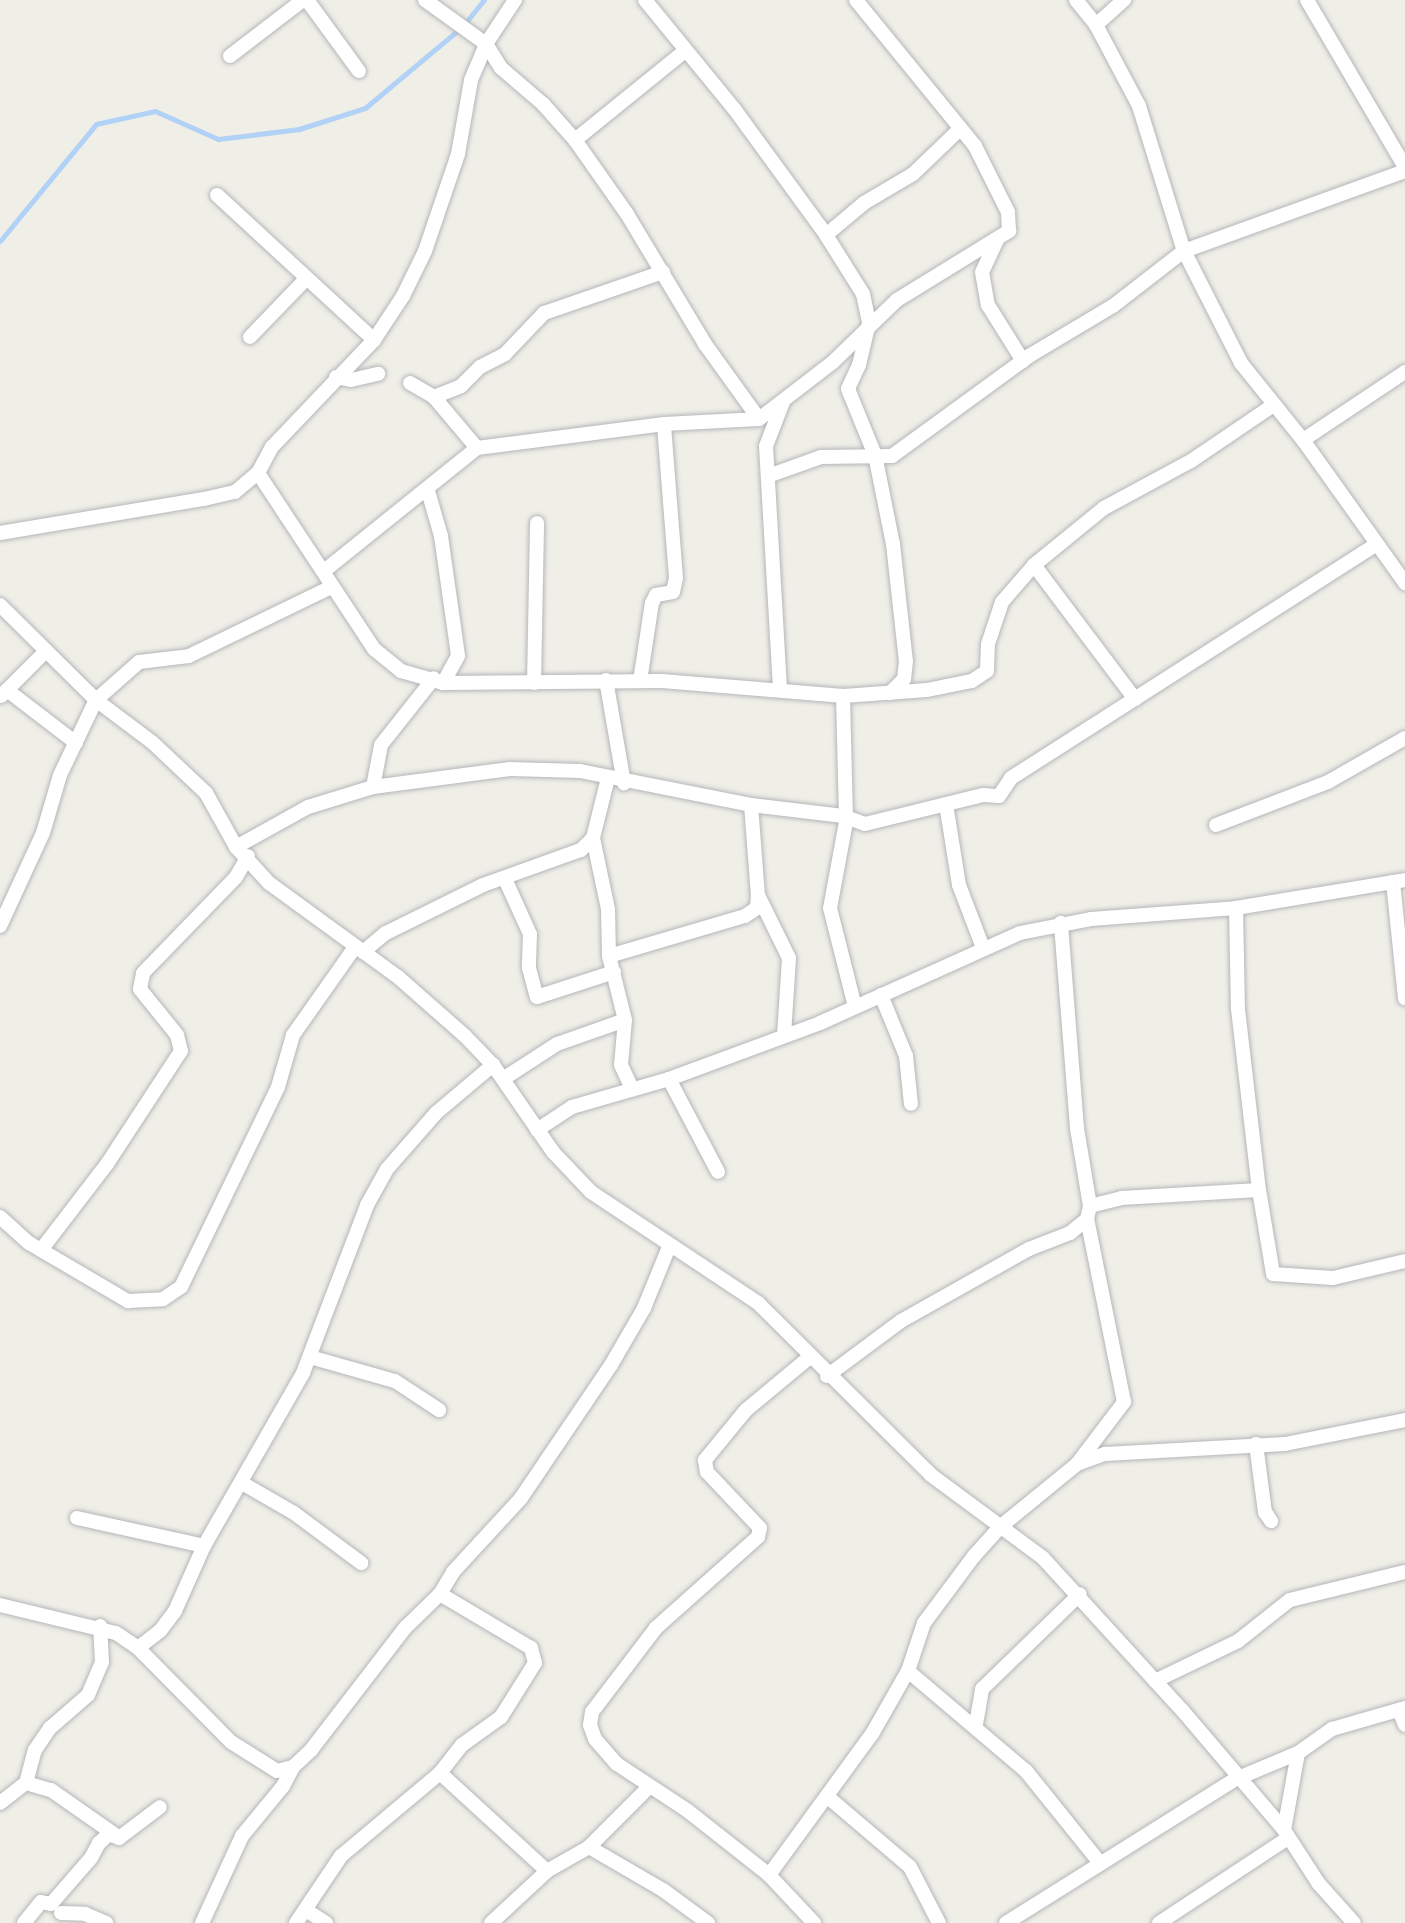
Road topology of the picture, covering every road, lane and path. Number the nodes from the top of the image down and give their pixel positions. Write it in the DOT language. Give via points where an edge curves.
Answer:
graph roads {
  1 [pos="305,0"];
  2 [pos="425,0"];
  3 [pos="515,0"];
  4 [pos="645,0"];
  5 [pos="856,0"];
  6 [pos="1077,0"];
  7 [pos="1124,0"];
  8 [pos="1307,0"];
  9 [pos="1096,25"];
  10 [pos="486,44"];
  11 [pos="685,51"];
  12 [pos="230,56"];
  13 [pos="359,71"];
  14 [pos="961,128"];
  15 [pos="575,140"];
  16 [pos="1405,169"];
  17 [pos="216,195"];
  18 [pos="826,235"];
  19 [pos="997,240"];
  20 [pos="1184,251"];
  21 [pos="663,272"];
  22 [pos="306,279"];
  23 [pos="869,323"];
  24 [pos="250,337"];
  25 [pos="373,340"];
  26 [pos="1023,361"];
  27 [pos="1405,372"];
  28 [pos="378,374"];
  29 [pos="336,377"];
  30 [pos="410,383"];
  31 [pos="434,397"];
  32 [pos="784,401"];
  33 [pos="1272,406"];
  34 [pos="759,419"];
  35 [pos="664,424"];
  36 [pos="1303,440"];
  37 [pos="477,448"];
  38 [pos="876,455"];
  39 [pos="258,473"];
  40 [pos="768,476"];
  41 [pos="428,491"];
  42 [pos="537,523"];
  43 [pos="0,533"];
  44 [pos="1376,545"];
  45 [pos="1034,565"];
  46 [pos="324,571"];
  47 [pos="1403,578"];
  48 [pos="331,587"];
  49 [pos="0,605"];
  50 [pos="45,652"];
  51 [pos="438,680"];
  52 [pos="606,680"];
  53 [pos="640,681"];
  54 [pos="534,683"];
  55 [pos="780,689"];
  56 [pos="3,693"];
  57 [pos="890,693"];
  58 [pos="843,696"];
  59 [pos="1135,699"];
  60 [pos="96,700"];
  61 [pos="1405,738"];
  62 [pos="76,743"];
  63 [pos="608,778"];
  64 [pos="625,783"];
  65 [pos="373,787"];
  66 [pos="751,804"];
  67 [pos="946,804"];
  68 [pos="843,816"];
  69 [pos="1216,825"];
  70 [pos="593,838"];
  71 [pos="242,851"];
  72 [pos="505,879"];
  73 [pos="1399,881"];
  74 [pos="758,895"];
  75 [pos="1236,908"];
  76 [pos="1061,923"];
  77 [pos="0,926"];
  78 [pos="983,948"];
  79 [pos="359,949"];
  80 [pos="608,956"];
  81 [pos="614,972"];
  82 [pos="881,995"];
  83 [pos="1405,998"];
  84 [pos="855,1007"];
  85 [pos="625,1020"];
  86 [pos="783,1036"];
  87 [pos="493,1065"];
  88 [pos="503,1079"];
  89 [pos="668,1079"];
  90 [pos="632,1089"];
  91 [pos="911,1104"];
  92 [pos="537,1130"];
  93 [pos="718,1172"];
  94 [pos="1259,1190"];
  95 [pos="1089,1213"];
  96 [pos="0,1217"];
  97 [pos="669,1247"];
  98 [pos="41,1251"];
  99 [pos="1405,1261"];
  100 [pos="811,1356"];
  101 [pos="310,1357"];
  102 [pos="827,1376"];
  103 [pos="439,1410"];
  104 [pos="1405,1420"];
  105 [pos="1256,1444"];
  106 [pos="1077,1464"];
  107 [pos="242,1483"];
  108 [pos="77,1518"];
  109 [pos="1271,1521"];
  110 [pos="1000,1527"];
  111 [pos="204,1546"];
  112 [pos="361,1563"];
  113 [pos="1405,1572"];
  114 [pos="440,1594"];
  115 [pos="1080,1594"];
  116 [pos="0,1605"];
  117 [pos="100,1626"];
  118 [pos="138,1648"];
  119 [pos="908,1671"];
  120 [pos="1154,1681"];
  121 [pos="1402,1709"];
  122 [pos="976,1724"];
  123 [pos="1405,1726"];
  124 [pos="1298,1753"];
  125 [pos="293,1767"];
  126 [pos="440,1773"];
  127 [pos="1236,1779"];
  128 [pos="26,1783"];
  129 [pos="648,1787"];
  130 [pos="829,1798"];
  131 [pos="0,1803"];
  132 [pos="160,1807"];
  133 [pos="1286,1834"];
  134 [pos="119,1838"];
  135 [pos="589,1847"];
  136 [pos="1100,1863"];
  137 [pos="547,1871"];
  138 [pos="768,1875"];
  139 [pos="306,1910"];
  140 [pos="58,1914"];
  141 [pos="24,1923"];
  142 [pos="106,1923"];
  143 [pos="202,1923"];
  144 [pos="296,1923"];
  145 [pos="326,1923"];
  146 [pos="491,1923"];
  147 [pos="708,1923"];
  148 [pos="814,1923"];
  149 [pos="939,1923"];
  150 [pos="1006,1923"];
  151 [pos="1159,1923"];
  152 [pos="1353,1923"];
  1 -- 12 [label="street"];
  1 -- 13 [label="street"];
  2 -- 10 [label="street"];
  3 -- 10 [label="street"];
  4 -- 11 [label="street"];
  5 -- 14 [label="street"];
  6 -- 9 [label="street"];
  7 -- 9 [label="street"];
  8 -- 16 [label="street"];
  9 -- 20 [label="street" via="1139,106"];
  10 -- 15 [label="street" via="501,68 544,104"];
  10 -- 25 [label="street" via="471,80 458,155 425,251 403,296"];
  11 -- 15 [label="street"];
  11 -- 18 [label="street" via="735,110"];
  14 -- 18 [label="street" via="913,174 864,203"];
  14 -- 19 [label="street" via="1007,212 1009,231"];
  15 -- 21 [label="street"];
  16 -- 20 [label="street"];
  17 -- 22 [label="street"];
  18 -- 23 [label="street" via="863,294"];
  19 -- 23 [label="street" via="897,300"];
  19 -- 26 [label="street" via="982,272 988,305"];
  20 -- 26 [label="street" via="1113,306"];
  20 -- 33 [label="street" via="1241,363"];
  21 -- 31 [label="street" via="544,313 505,354 480,367 461,386"];
  21 -- 34 [label="street" via="705,344"];
  22 -- 24 [label="street"];
  22 -- 25 [label="street"];
  23 -- 32 [label="street" via="833,362"];
  23 -- 38 [label="street" via="848,389"];
  25 -- 29 [label="street"];
  26 -- 38 [label="street" via="901,451"];
  27 -- 36 [label="street"];
  28 -- 29 [label="street" via="351,380"];
  29 -- 39 [label="street" via="272,447"];
  30 -- 31 [label="street"];
  31 -- 37 [label="street"];
  32 -- 34 [label="street"];
  32 -- 40 [label="street" via="766,446"];
  33 -- 36 [label="street"];
  33 -- 45 [label="street" via="1191,461 1104,508"];
  34 -- 35 [label="street"];
  35 -- 37 [label="street"];
  35 -- 53 [label="street" via="676,578 673,592 656,595 652,603"];
  36 -- 44 [label="street"];
  37 -- 41 [label="street"];
  38 -- 40 [label="street" via="821,457"];
  38 -- 57 [label="street" via="893,544 906,661 904,679"];
  39 -- 43 [label="street" via="235,492 215,497"];
  39 -- 46 [label="street"];
  40 -- 55 [label="street"];
  41 -- 46 [label="street"];
  41 -- 51 [label="street" via="441,536 458,656"];
  42 -- 54 [label="street"];
  44 -- 47 [label="street"];
  44 -- 59 [label="street"];
  45 -- 57 [label="street" via="1002,602 988,644 988,671 972,681"];
  45 -- 59 [label="street"];
  46 -- 48 [label="street"];
  48 -- 51 [label="street" via="374,649 401,671"];
  48 -- 60 [label="street" via="189,656 139,662"];
  49 -- 50 [label="street"];
  50 -- 56 [label="street"];
  50 -- 60 [label="street"];
  51 -- 54 [label="street"];
  51 -- 65 [label="street" via="382,745"];
  52 -- 53 [label="street"];
  52 -- 54 [label="street"];
  52 -- 64 [label="street"];
  53 -- 55 [label="street"];
  55 -- 58 [label="street"];
  56 -- 62 [label="street"];
  57 -- 58 [label="street"];
  58 -- 68 [label="street"];
  59 -- 67 [label="street" via="1011,778 999,796"];
  60 -- 62 [label="street"];
  60 -- 71 [label="street" via="153,743 206,793"];
  61 -- 69 [label="street" via="1328,782"];
  62 -- 77 [label="street" via="60,775 20,890"];
  63 -- 64 [label="street"];
  63 -- 65 [label="street" via="580,771 510,769"];
  63 -- 70 [label="street"];
  64 -- 66 [label="street"];
  65 -- 71 [label="street" via="308,807"];
  66 -- 68 [label="street"];
  66 -- 74 [label="street"];
  67 -- 68 [label="street" via="865,824"];
  67 -- 78 [label="street" via="959,885"];
  68 -- 84 [label="street" via="846,822 830,908"];
  70 -- 72 [label="street" via="580,850"];
  70 -- 80 [label="street" via="608,909"];
  71 -- 79 [label="street" via="270,883"];
  71 -- 98 [label="street" via="236,877 144,973 140,989 177,1035 181,1051 107,1164"];
  72 -- 79 [label="street" via="483,885"];
  72 -- 81 [label="street" via="530,934 529,968 537,997"];
  73 -- 75 [label="street"];
  73 -- 83 [label="street"];
  74 -- 80 [label="street" via="757,908 745,916"];
  74 -- 86 [label="street" via="789,958"];
  75 -- 76 [label="street"];
  75 -- 94 [label="street" via="1238,1009"];
  76 -- 78 [label="street"];
  76 -- 95 [label="street" via="1077,1128"];
  78 -- 82 [label="street"];
  79 -- 87 [label="street" via="442,1014"];
  79 -- 98 [label="street" via="293,1035 273,1098 181,1287 163,1300 128,1301"];
  80 -- 81 [label="street"];
  81 -- 85 [label="street"];
  82 -- 84 [label="street"];
  82 -- 91 [label="street" via="906,1056"];
  84 -- 86 [label="street"];
  85 -- 88 [label="street" via="557,1044"];
  85 -- 90 [label="street" via="621,1065"];
  86 -- 89 [label="street"];
  87 -- 88 [label="street"];
  87 -- 101 [label="street" via="436,1114 387,1169 367,1205"];
  88 -- 92 [label="street"];
  89 -- 90 [label="street"];
  89 -- 93 [label="street"];
  90 -- 92 [label="street" via="572,1107"];
  92 -- 97 [label="street" via="591,1192"];
  94 -- 95 [label="street" via="1121,1198"];
  94 -- 99 [label="street" via="1273,1274 1333,1278"];
  95 -- 102 [label="street" via="1070,1233 1029,1249 901,1321"];
  95 -- 106 [label="street" via="1124,1402"];
  96 -- 98 [label="street"];
  97 -- 100 [label="street" via="691,1256 758,1303"];
  97 -- 114 [label="street" via="644,1308 611,1365 521,1498 453,1572"];
  100 -- 102 [label="street"];
  100 -- 129 [label="street" via="746,1410 705,1460 707,1472 753,1517 760,1528 758,1537 656,1628 592,1712 595,1739 617,1765"];
  101 -- 103 [label="street" via="395,1381"];
  101 -- 107 [label="street"];
  102 -- 110 [label="street" via="931,1475"];
  104 -- 105 [label="street" via="1285,1444"];
  105 -- 106 [label="street" via="1105,1454"];
  105 -- 109 [label="street" via="1263,1501"];
  106 -- 110 [label="street"];
  107 -- 111 [label="street"];
  107 -- 112 [label="street" via="294,1513"];
  108 -- 111 [label="street"];
  110 -- 115 [label="street" via="1043,1558"];
  110 -- 119 [label="street" via="924,1623"];
  111 -- 118 [label="street" via="175,1611 160,1631"];
  113 -- 120 [label="street" via="1290,1600 1238,1641"];
  114 -- 125 [label="street" via="405,1628"];
  114 -- 126 [label="street" via="536,1654 501,1717 462,1745"];
  115 -- 120 [label="street"];
  115 -- 122 [label="street" via="982,1689"];
  116 -- 117 [label="street"];
  117 -- 118 [label="street"];
  117 -- 128 [label="street" via="102,1662 88,1695 50,1728 35,1750"];
  118 -- 125 [label="street" via="231,1742 276,1771"];
  119 -- 122 [label="street"];
  119 -- 130 [label="street"];
  120 -- 127 [label="street"];
  121 -- 123 [label="street"];
  121 -- 124 [label="street" via="1332,1729"];
  122 -- 136 [label="street" via="1026,1771"];
  124 -- 127 [label="street"];
  124 -- 133 [label="street" via="1291,1769"];
  125 -- 143 [label="street" via="242,1836"];
  126 -- 137 [label="street"];
  126 -- 139 [label="street" via="350,1847"];
  127 -- 133 [label="street"];
  127 -- 136 [label="street"];
  128 -- 131 [label="street"];
  128 -- 134 [label="street" via="51,1790"];
  129 -- 135 [label="street"];
  129 -- 138 [label="street" via="688,1811"];
  130 -- 138 [label="street"];
  130 -- 149 [label="street" via="910,1867"];
  132 -- 134 [label="street"];
  133 -- 151 [label="street"];
  133 -- 152 [label="street" via="1319,1884"];
  134 -- 140 [label="street" via="109,1834 99,1843"];
  135 -- 137 [label="street"];
  135 -- 147 [label="street" via="663,1889"];
  136 -- 150 [label="street"];
  137 -- 146 [label="street"];
  138 -- 148 [label="street"];
  139 -- 144 [label="street"];
  139 -- 145 [label="street"];
  140 -- 141 [label="street" via="41,1902"];
  140 -- 142 [label="street" via="85,1914"];
}
